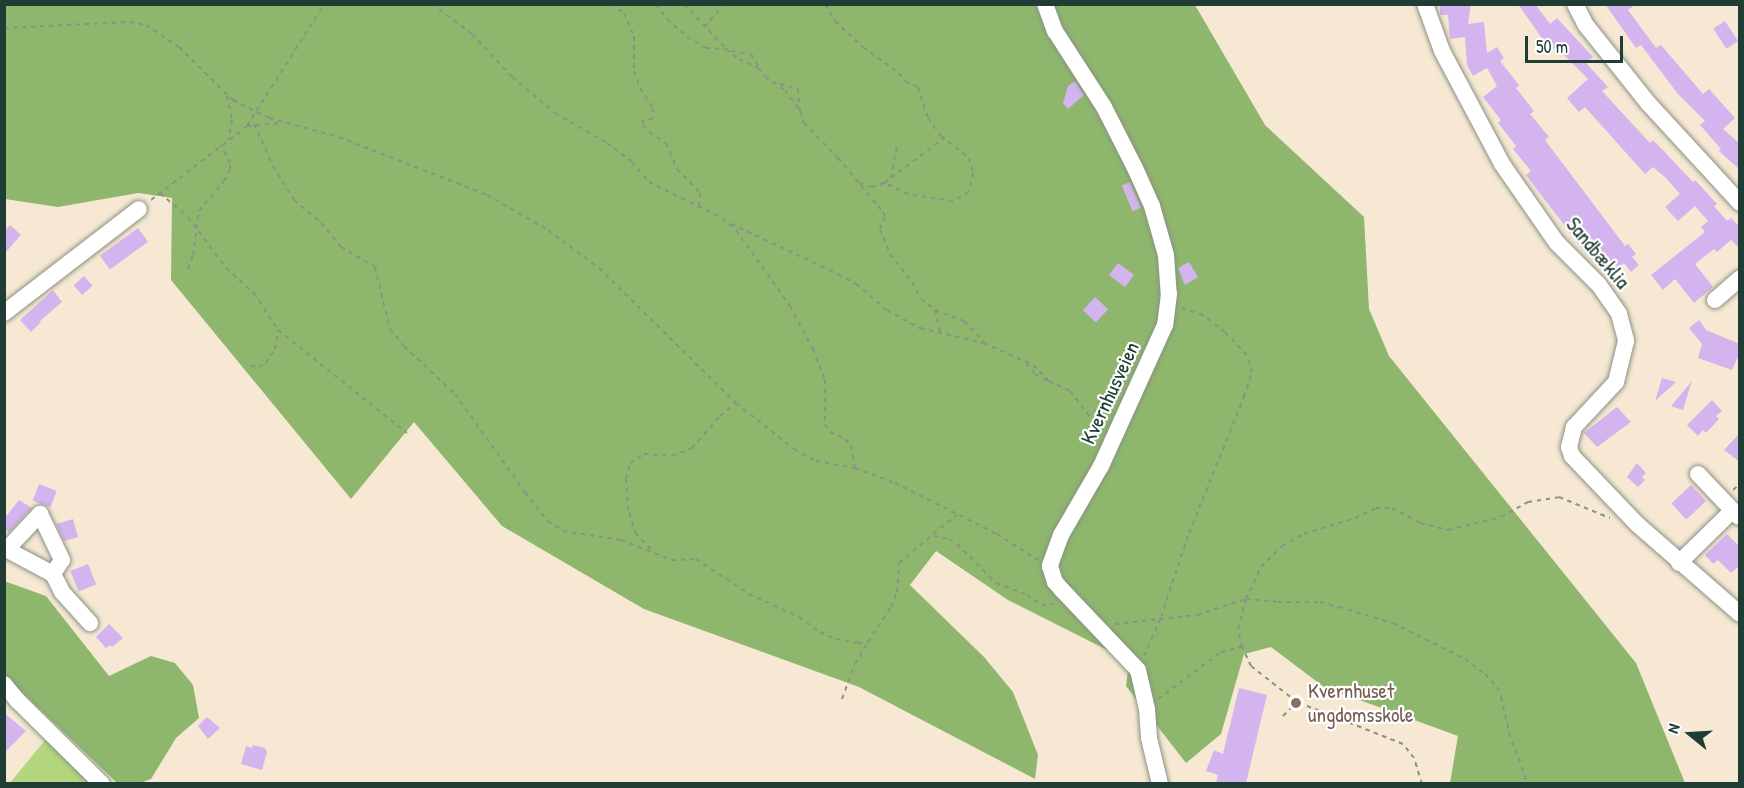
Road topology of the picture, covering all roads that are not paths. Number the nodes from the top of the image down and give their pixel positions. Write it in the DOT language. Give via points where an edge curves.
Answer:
graph roads {
  1 [pos="1045,4"];
  2 [pos="1425,4"];
  3 [pos="1575,4"];
  4 [pos="1740,203"];
  5 [pos="139,209"];
  6 [pos="1740,278"];
  7 [pos="1715,300"];
  8 [pos="4,313"];
  9 [pos="1698,474"];
  10 [pos="1736,514"];
  11 [pos="6,548"];
  12 [pos="1679,563"];
  13 [pos="53,574"];
  14 [pos="1740,614"];
  15 [pos="90,623"];
  16 [pos="4,684"];
  17 [pos="102,783"];
  18 [pos="1160,783"];
  1 -- 18 [label="street, Kvernhusveien" via="1056,31 1104,107 1152,206 1166,255 1169,305 1161,338 1052,559 1055,582 1138,670"];
  2 -- 12 [label="street, Sandbæklia" via="1442,51 1502,164 1557,243 1599,285 1619,314 1626,341 1616,382 1574,427 1569,447 1572,456"];
  3 -- 4 [label="street" via="1585,24 1648,103"];
  5 -- 8 [label="street"];
  6 -- 7 [label="street"];
  9 -- 10 [label="street"];
  10 -- 12 [label="street"];
  11 -- 13 [label="street"];
  11 -- 13 [label="street" via="40,514 62,560"];
  12 -- 14 [label="street, Sandbæklia"];
  13 -- 15 [label="street" via="62,591"];
  16 -- 17 [label="street"];
}
